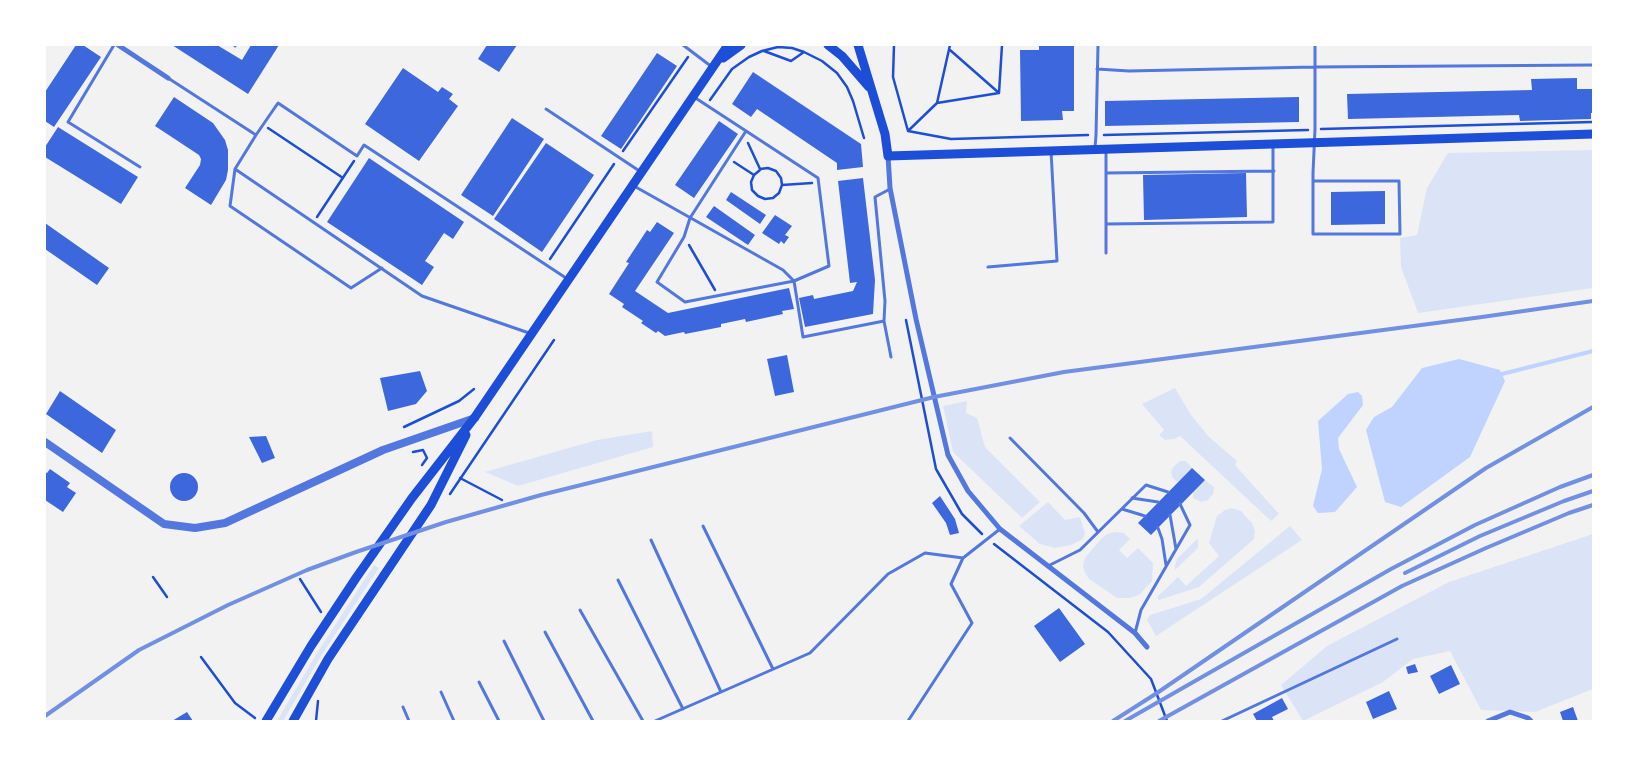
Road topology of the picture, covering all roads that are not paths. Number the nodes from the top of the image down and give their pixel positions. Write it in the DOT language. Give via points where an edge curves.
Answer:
graph roads {
  1 [pos="114,45"];
  2 [pos="118,45"];
  3 [pos="683,45"];
  4 [pos="728,45"];
  5 [pos="741,45"];
  6 [pos="828,45"];
  7 [pos="858,45"];
  8 [pos="1098,45"];
  9 [pos="1315,45"];
  10 [pos="716,65"];
  11 [pos="1593,65"];
  12 [pos="1314,67"];
  13 [pos="1097,69"];
  14 [pos="168,78"];
  15 [pos="874,94"];
  16 [pos="694,97"];
  17 [pos="546,109"];
  18 [pos="746,131"];
  19 [pos="1593,134"];
  20 [pos="256,135"];
  21 [pos="1315,142"];
  22 [pos="1273,143"];
  23 [pos="1106,148"];
  24 [pos="1095,149"];
  25 [pos="1051,150"];
  26 [pos="888,156"];
  27 [pos="140,167"];
  28 [pos="235,169"];
  29 [pos="1274,171"];
  30 [pos="642,173"];
  31 [pos="1106,173"];
  32 [pos="1313,181"];
  33 [pos="633,186"];
  34 [pos="890,188"];
  35 [pos="690,218"];
  36 [pos="1106,224"];
  37 [pos="1106,253"];
  38 [pos="988,267"];
  39 [pos="382,268"];
  40 [pos="569,280"];
  41 [pos="794,281"];
  42 [pos="884,321"];
  43 [pos="532,334"];
  44 [pos="891,357"];
  45 [pos="476,417"];
  46 [pos="1010,438"];
  47 [pos="45,442"];
  48 [pos="1168,492"];
  49 [pos="1132,498"];
  50 [pos="1158,502"];
  51 [pos="1180,504"];
  52 [pos="1121,509"];
  53 [pos="1170,515"];
  54 [pos="1145,516"];
  55 [pos="703,526"];
  56 [pos="1158,528"];
  57 [pos="1000,529"];
  58 [pos="1098,532"];
  59 [pos="650,540"];
  60 [pos="1176,550"];
  61 [pos="962,558"];
  62 [pos="1048,566"];
  63 [pos="1166,566"];
  64 [pos="618,580"];
  65 [pos="580,610"];
  66 [pos="545,632"];
  67 [pos="1135,634"];
  68 [pos="1397,639"];
  69 [pos="504,640"];
  70 [pos="1147,647"];
  71 [pos="772,669"];
  72 [pos="479,682"];
  73 [pos="441,692"];
  74 [pos="721,692"];
  75 [pos="403,707"];
  76 [pos="683,709"];
  77 [pos="266,721"];
  78 [pos="293,721"];
  79 [pos="409,721"];
  80 [pos="454,721"];
  81 [pos="499,721"];
  82 [pos="544,721"];
  83 [pos="593,721"];
  84 [pos="643,721"];
  85 [pos="654,721"];
  86 [pos="908,721"];
  87 [pos="1222,721"];
  88 [pos="1488,721"];
  89 [pos="1531,721"];
  1 -- 27 [label="lane" via="68,122"];
  2 -- 14 [label="street"];
  3 -- 10 [label="lane"];
  4 -- 10 [label="main road"];
  5 -- 10 [label="main road"];
  6 -- 15 [label="main road"];
  7 -- 15 [label="main road"];
  8 -- 13 [label="lane"];
  9 -- 12 [label="lane"];
  10 -- 16 [label="main road"];
  11 -- 12 [label="lane"];
  12 -- 13 [label="lane"];
  12 -- 21 [label="lane"];
  13 -- 24 [label="lane"];
  14 -- 20 [label="lane"];
  15 -- 26 [label="main road"];
  16 -- 18 [label="lane"];
  16 -- 30 [label="main road"];
  17 -- 30 [label="lane"];
  18 -- 35 [label="lane"];
  18 -- 41 [label="lane" via="818,178 829,266"];
  19 -- 21 [label="main road"];
  20 -- 28 [label="lane"];
  20 -- 40 [label="lane" via="278,103 357,156 364,145"];
  21 -- 22 [label="main road"];
  21 -- 32 [label="lane"];
  22 -- 23 [label="main road"];
  22 -- 29 [label="lane"];
  23 -- 24 [label="main road"];
  23 -- 31 [label="lane"];
  24 -- 25 [label="main road"];
  25 -- 26 [label="main road"];
  25 -- 38 [label="lane" via="1057,261"];
  26 -- 34 [label="street"];
  28 -- 39 [label="lane"];
  28 -- 39 [label="lane" via="230,206 343,283 351,288"];
  29 -- 31 [label="lane"];
  29 -- 36 [label="lane" via="1273,222"];
  30 -- 33 [label="main road"];
  31 -- 36 [label="lane"];
  32 -- 32 [label="lane" via="1313,234 1400,234 1399,181"];
  33 -- 35 [label="lane"];
  33 -- 40 [label="main road"];
  34 -- 42 [label="lane" via="875,197"];
  34 -- 57 [label="street" via="948,455 968,491"];
  35 -- 41 [label="lane" via="783,270"];
  35 -- 41 [label="lane" via="684,237 657,282 686,302"];
  36 -- 37 [label="lane"];
  39 -- 43 [label="lane" via="422,296"];
  40 -- 43 [label="main road"];
  41 -- 42 [label="lane" via="803,338"];
  42 -- 44 [label="lane"];
  43 -- 45 [label="main road"];
  45 -- 47 [label="street" via="383,450 225,523 195,528 164,524"];
  45 -- 77 [label="main road" via="406,506 311,646"];
  45 -- 78 [label="main road" via="431,506 328,659"];
  46 -- 58 [label="lane" via="1084,513"];
  48 -- 49 [label="lane" via="1146,485"];
  49 -- 50 [label="lane"];
  49 -- 52 [label="lane"];
  51 -- 60 [label="lane" via="1190,524"];
  52 -- 54 [label="lane"];
  52 -- 58 [label="lane"];
  53 -- 60 [label="lane"];
  55 -- 71 [label="lane"];
  56 -- 63 [label="lane"];
  57 -- 61 [label="lane"];
  57 -- 62 [label="street"];
  58 -- 62 [label="lane" via="1080,550"];
  59 -- 74 [label="lane"];
  60 -- 63 [label="lane"];
  61 -- 71 [label="lane" via="925,553 888,574 810,653"];
  61 -- 86 [label="lane" via="951,584 972,623"];
  62 -- 67 [label="street"];
  63 -- 67 [label="lane" via="1141,610"];
  64 -- 76 [label="lane"];
  65 -- 84 [label="lane"];
  66 -- 83 [label="lane"];
  67 -- 70 [label="street"];
  68 -- 87 [label="lane"];
  69 -- 82 [label="lane"];
  71 -- 74 [label="lane"];
  72 -- 81 [label="lane"];
  73 -- 80 [label="lane"];
  74 -- 76 [label="lane"];
  75 -- 79 [label="lane"];
  76 -- 85 [label="lane"];
  88 -- 89 [label="street" via="1510,712"];
}
